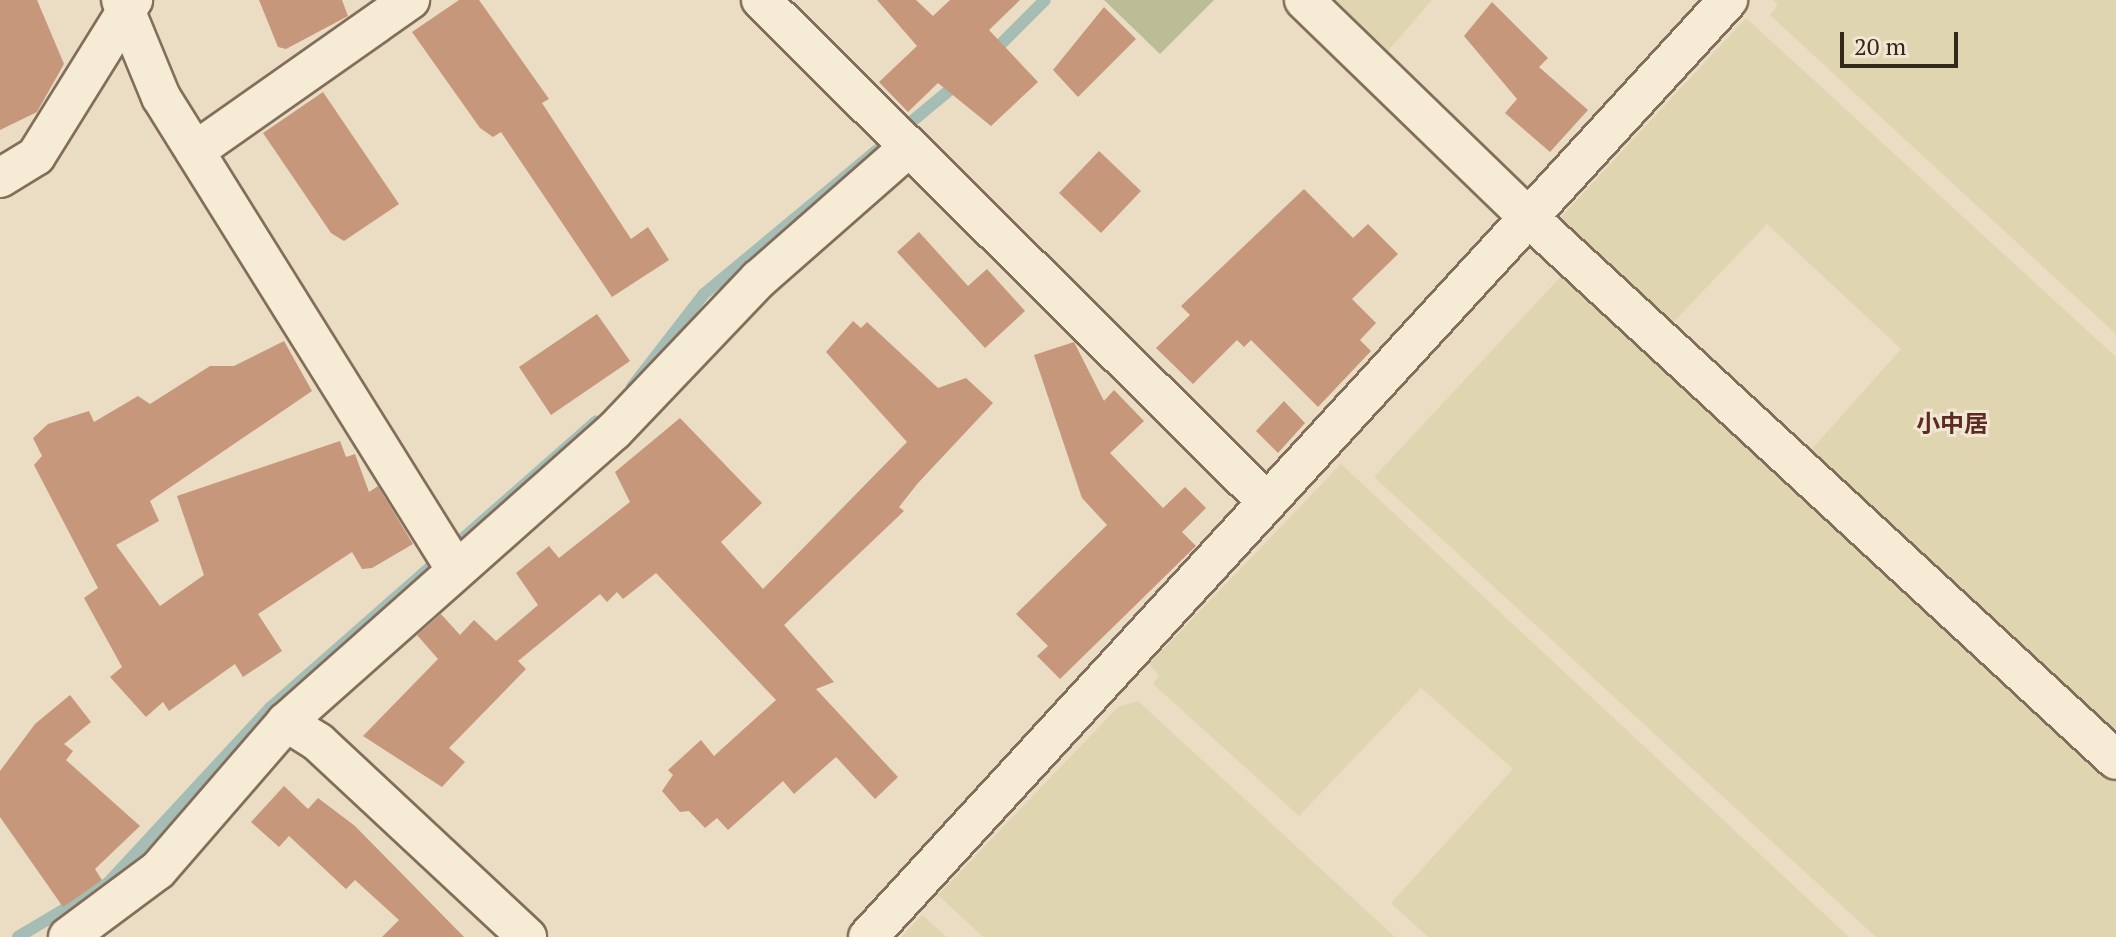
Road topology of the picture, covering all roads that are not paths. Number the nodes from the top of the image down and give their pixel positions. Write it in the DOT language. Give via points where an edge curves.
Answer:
graph roads {
  1 [pos="410,0"];
  2 [pos="761,0"];
  3 [pos="1304,0"];
  4 [pos="1728,0"];
  5 [pos="127,5"];
  6 [pos="909,147"];
  7 [pos="195,151"];
  8 [pos="0,178"];
  9 [pos="1528,217"];
  10 [pos="1266,501"];
  11 [pos="456,570"];
  12 [pos="286,722"];
  13 [pos="2116,760"];
  14 [pos="68,937"];
  15 [pos="527,937"];
  16 [pos="868,937"];
  1 -- 7 [label="street"];
  2 -- 6 [label="street"];
  3 -- 9 [label="street"];
  4 -- 9 [label="street"];
  5 -- 7 [label="street" via="161,97"];
  5 -- 8 [label="street" via="36,156"];
  6 -- 10 [label="street"];
  6 -- 11 [label="street" via="759,279 614,431"];
  7 -- 11 [label="street"];
  9 -- 10 [label="street"];
  9 -- 13 [label="street"];
  10 -- 16 [label="street"];
  11 -- 12 [label="street"];
  12 -- 14 [label="street" via="158,870"];
  12 -- 15 [label="street" via="318,742"];
}
